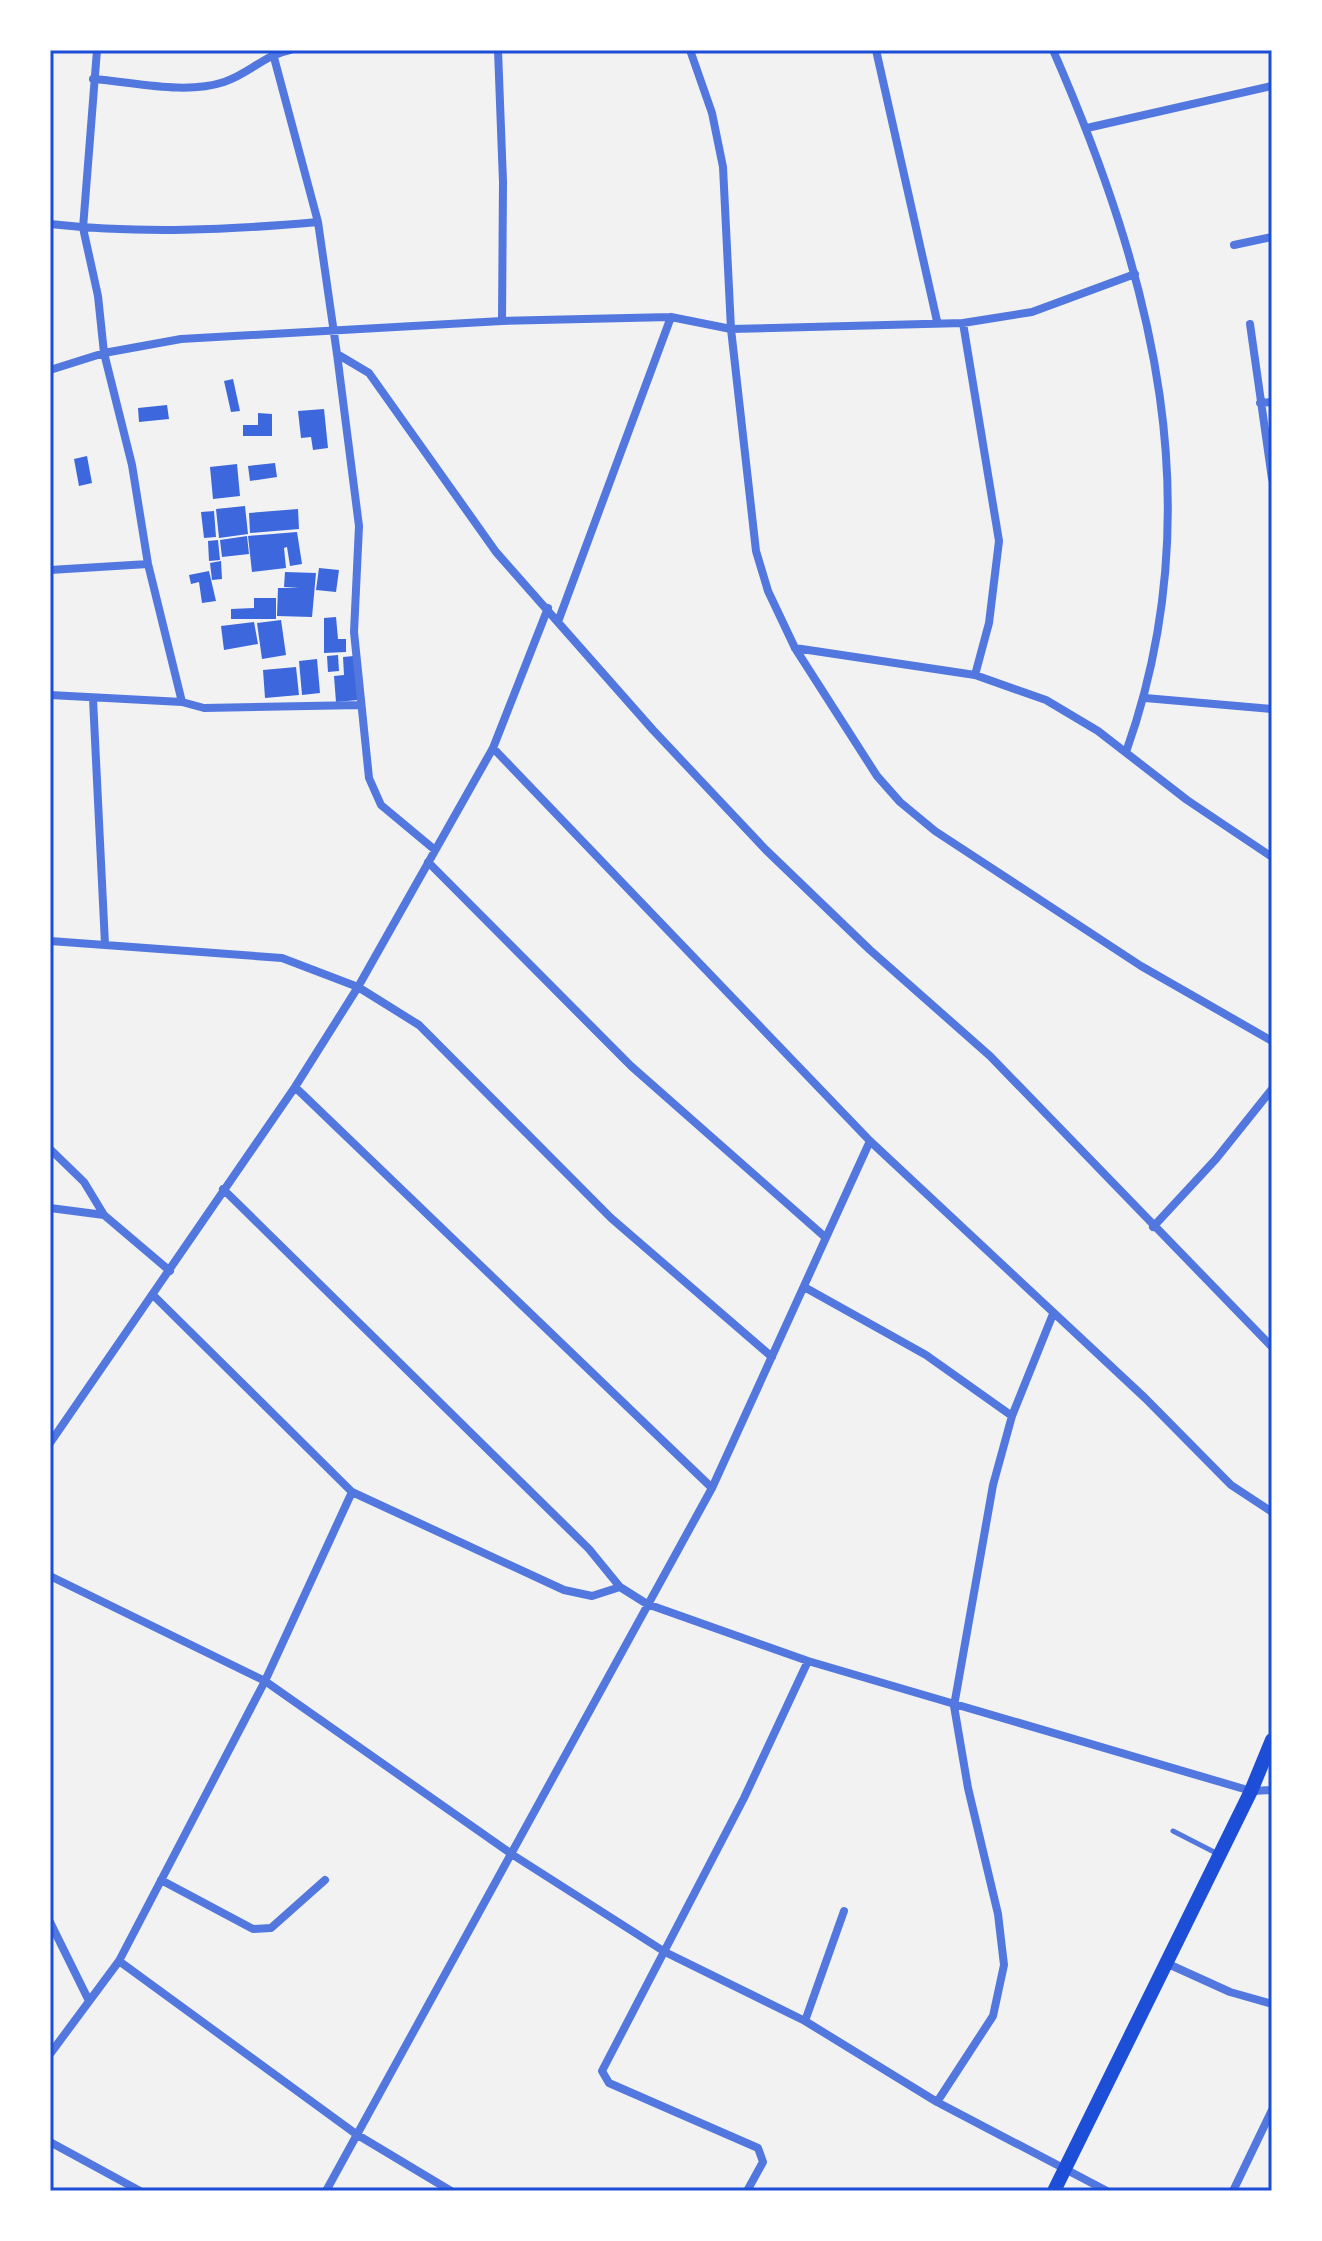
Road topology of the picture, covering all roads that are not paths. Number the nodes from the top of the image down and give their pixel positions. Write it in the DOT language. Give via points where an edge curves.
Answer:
graph roads {
  1 [pos="97,50"];
  2 [pos="290,50"];
  3 [pos="498,50"];
  4 [pos="690,50"];
  5 [pos="876,50"];
  6 [pos="1053,50"];
  7 [pos="272,52"];
  8 [pos="93,79"];
  9 [pos="1272,86"];
  10 [pos="1087,128"];
  11 [pos="318,222"];
  12 [pos="50,224"];
  13 [pos="83,228"];
  14 [pos="1272,237"];
  15 [pos="1234,245"];
  16 [pos="1135,274"];
  17 [pos="671,317"];
  18 [pos="502,321"];
  19 [pos="937,321"];
  20 [pos="963,323"];
  21 [pos="1250,324"];
  22 [pos="731,329"];
  23 [pos="334,332"];
  24 [pos="104,353"];
  25 [pos="337,354"];
  26 [pos="50,370"];
  27 [pos="1272,402"];
  28 [pos="1260,403"];
  29 [pos="1272,479"];
  30 [pos="148,564"];
  31 [pos="50,570"];
  32 [pos="548,608"];
  33 [pos="559,619"];
  34 [pos="795,648"];
  35 [pos="975,675"];
  36 [pos="50,695"];
  37 [pos="1145,698"];
  38 [pos="93,699"];
  39 [pos="182,702"];
  40 [pos="361,705"];
  41 [pos="1272,709"];
  42 [pos="493,748"];
  43 [pos="1126,752"];
  44 [pos="435,850"];
  45 [pos="1272,857"];
  46 [pos="428,862"];
  47 [pos="50,941"];
  48 [pos="105,944"];
  49 [pos="358,987"];
  50 [pos="1272,1041"];
  51 [pos="295,1087"];
  52 [pos="1272,1089"];
  53 [pos="870,1141"];
  54 [pos="50,1149"];
  55 [pos="223,1189"];
  56 [pos="50,1208"];
  57 [pos="104,1215"];
  58 [pos="1153,1227"];
  59 [pos="825,1237"];
  60 [pos="170,1271"];
  61 [pos="806,1288"];
  62 [pos="153,1295"];
  63 [pos="1053,1314"];
  64 [pos="1272,1347"];
  65 [pos="772,1357"];
  66 [pos="1012,1416"];
  67 [pos="50,1443"];
  68 [pos="712,1488"];
  69 [pos="352,1492"];
  70 [pos="1272,1512"];
  71 [pos="50,1576"];
  72 [pos="620,1587"];
  73 [pos="647,1604"];
  74 [pos="808,1661"];
  75 [pos="265,1681"];
  76 [pos="954,1706"];
  77 [pos="1272,1740"];
  78 [pos="1272,1790"];
  79 [pos="1251,1791"];
  80 [pos="1173,1831"];
  81 [pos="1219,1854"];
  82 [pos="513,1855"];
  83 [pos="161,1880"];
  84 [pos="325,1880"];
  85 [pos="844,1911"];
  86 [pos="50,1922"];
  87 [pos="665,1952"];
  88 [pos="119,1961"];
  89 [pos="1166,1963"];
  90 [pos="89,2001"];
  91 [pos="1272,2004"];
  92 [pos="805,2021"];
  93 [pos="50,2054"];
  94 [pos="937,2102"];
  95 [pos="1272,2110"];
  96 [pos="356,2134"];
  97 [pos="50,2142"];
  98 [pos="1065,2169"];
  99 [pos="140,2191"];
  100 [pos="326,2191"];
  101 [pos="451,2191"];
  102 [pos="747,2191"];
  103 [pos="1054,2191"];
  104 [pos="1107,2191"];
  105 [pos="1233,2191"];
  1 -- 8 [label="street"];
  2 -- 7 [label="street"];
  3 -- 18 [label="street"];
  4 -- 22 [label="street" via="712,113 723,167"];
  5 -- 19 [label="street"];
  6 -- 10 [label="street"];
  7 -- 8 [label="street" via="236,77 203,86"];
  7 -- 11 [label="street"];
  8 -- 13 [label="street"];
  9 -- 10 [label="street"];
  10 -- 16 [label="street"];
  11 -- 13 [label="street" via="205,231"];
  11 -- 23 [label="street"];
  12 -- 13 [label="street"];
  13 -- 24 [label="street"];
  14 -- 15 [label="street"];
  16 -- 20 [label="street" via="1032,312"];
  16 -- 37 [label="street" via="1153,343 1168,475 1167,570"];
  17 -- 18 [label="street"];
  17 -- 22 [label="street"];
  17 -- 33 [label="street"];
  18 -- 23 [label="street"];
  19 -- 20 [label="street"];
  19 -- 22 [label="street"];
  20 -- 35 [label="street" via="999,541 989,623"];
  21 -- 28 [label="street"];
  22 -- 34 [label="street" via="756,551"];
  23 -- 24 [label="street" via="181,339"];
  23 -- 25 [label="street"];
  24 -- 26 [label="street"];
  24 -- 30 [label="street" via="132,465"];
  25 -- 32 [label="street" via="369,373 483,535"];
  25 -- 40 [label="street" via="359,526 354,632"];
  27 -- 28 [label="street"];
  28 -- 29 [label="street"];
  30 -- 31 [label="street"];
  30 -- 39 [label="street"];
  32 -- 33 [label="street"];
  32 -- 42 [label="street"];
  33 -- 58 [label="street" via="653,730 766,850 990,1056"];
  34 -- 35 [label="street"];
  34 -- 50 [label="street" via="877,776 935,831 1141,966"];
  35 -- 43 [label="street" via="1046,700"];
  36 -- 38 [label="street"];
  37 -- 41 [label="street"];
  37 -- 43 [label="street"];
  38 -- 39 [label="street"];
  38 -- 48 [label="street"];
  39 -- 40 [label="street" via="204,708"];
  40 -- 44 [label="street" via="373,793 395,819"];
  42 -- 44 [label="street"];
  42 -- 53 [label="street"];
  43 -- 45 [label="street"];
  44 -- 46 [label="street"];
  46 -- 49 [label="street"];
  46 -- 59 [label="street" via="631,1066"];
  47 -- 48 [label="street"];
  48 -- 49 [label="street" via="282,958"];
  49 -- 51 [label="street"];
  49 -- 65 [label="street" via="429,1033 611,1218"];
  51 -- 55 [label="street"];
  51 -- 68 [label="street"];
  52 -- 58 [label="street"];
  53 -- 59 [label="street"];
  53 -- 63 [label="street"];
  54 -- 57 [label="street" via="84,1182"];
  55 -- 60 [label="street"];
  55 -- 72 [label="street" via="589,1549"];
  56 -- 57 [label="street"];
  57 -- 60 [label="street"];
  58 -- 64 [label="street"];
  59 -- 61 [label="street"];
  60 -- 62 [label="street"];
  61 -- 65 [label="street"];
  61 -- 66 [label="street" via="926,1355"];
  62 -- 67 [label="street"];
  62 -- 69 [label="street"];
  63 -- 66 [label="street"];
  63 -- 70 [label="street" via="1231,1485"];
  65 -- 68 [label="street"];
  66 -- 76 [label="street" via="993,1485"];
  68 -- 73 [label="street"];
  69 -- 72 [label="street" via="578,1596"];
  69 -- 75 [label="street"];
  71 -- 75 [label="street"];
  72 -- 73 [label="street"];
  73 -- 74 [label="street"];
  73 -- 82 [label="street"];
  74 -- 76 [label="street"];
  74 -- 87 [label="street"];
  75 -- 82 [label="street"];
  75 -- 83 [label="street"];
  76 -- 79 [label="street"];
  76 -- 94 [label="street" via="1004,1965 993,2016"];
  77 -- 79 [label="main road"];
  78 -- 79 [label="street"];
  79 -- 81 [label="main road"];
  80 -- 81 [label="lane"];
  81 -- 89 [label="main road"];
  82 -- 87 [label="street"];
  82 -- 96 [label="street"];
  83 -- 84 [label="street" via="253,1929 271,1928"];
  83 -- 88 [label="street"];
  85 -- 92 [label="street"];
  86 -- 90 [label="street"];
  87 -- 92 [label="street"];
  87 -- 102 [label="street" via="603,2077 758,2148 763,2162"];
  88 -- 90 [label="street"];
  88 -- 96 [label="street"];
  89 -- 91 [label="street"];
  89 -- 98 [label="main road"];
  90 -- 93 [label="street"];
  92 -- 94 [label="street"];
  94 -- 98 [label="street"];
  95 -- 105 [label="street"];
  96 -- 100 [label="street"];
  96 -- 101 [label="street"];
  97 -- 99 [label="street"];
  98 -- 103 [label="main road"];
  98 -- 104 [label="street"];
}
